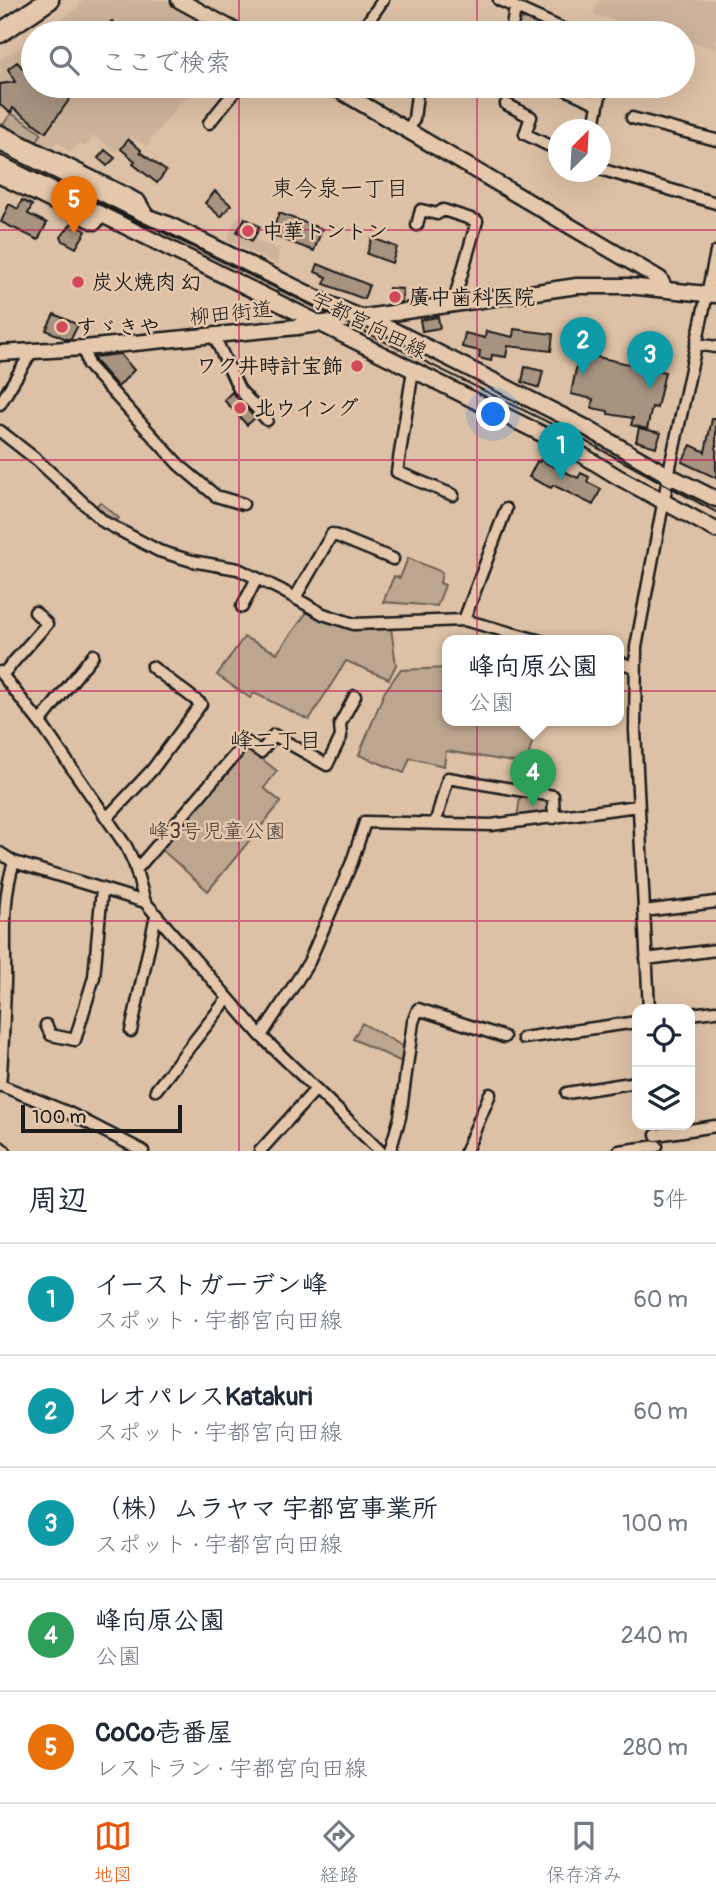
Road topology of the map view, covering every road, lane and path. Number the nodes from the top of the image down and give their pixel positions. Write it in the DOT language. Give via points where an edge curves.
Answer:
graph roads {
  1 [pos="49,0"];
  2 [pos="179,0"];
  3 [pos="383,0"];
  4 [pos="499,0"];
  5 [pos="515,8"];
  6 [pos="217,21"];
  7 [pos="368,21"];
  8 [pos="513,21"];
  9 [pos="545,21"];
  10 [pos="0,33"];
  11 [pos="229,98"];
  12 [pos="352,98"];
  13 [pos="417,98"];
  14 [pos="585,98"];
  15 [pos="599,98"];
  16 [pos="506,104"];
  17 [pos="598,104"];
  18 [pos="632,118"];
  19 [pos="595,119"];
  20 [pos="209,123"];
  21 [pos="408,131"];
  22 [pos="0,133"];
  23 [pos="716,139"];
  24 [pos="548,144"];
  25 [pos="0,146"];
  26 [pos="0,164"];
  27 [pos="611,172"];
  28 [pos="0,176"];
  29 [pos="716,203"];
  30 [pos="145,216"];
  31 [pos="417,225"];
  32 [pos="162,247"];
  33 [pos="716,252"];
  34 [pos="665,289"];
  35 [pos="712,295"];
  36 [pos="453,304"];
  37 [pos="364,318"];
  38 [pos="319,324"];
  39 [pos="214,335"];
  40 [pos="696,344"];
  41 [pos="716,347"];
  42 [pos="84,348"];
  43 [pos="32,351"];
  44 [pos="0,353"];
  45 [pos="413,370"];
  46 [pos="0,404"];
  47 [pos="267,420"];
  48 [pos="0,431"];
  49 [pos="668,475"];
  50 [pos="453,495"];
  51 [pos="716,499"];
  52 [pos="663,502"];
  53 [pos="243,503"];
  54 [pos="506,509"];
  55 [pos="716,530"];
  56 [pos="393,559"];
  57 [pos="257,578"];
  58 [pos="295,598"];
  59 [pos="242,607"];
  60 [pos="35,612"];
  61 [pos="464,620"];
  62 [pos="519,635"];
  63 [pos="93,655"];
  64 [pos="624,664"];
  65 [pos="152,667"];
  66 [pos="634,667"];
  67 [pos="1,673"];
  68 [pos="355,695"];
  69 [pos="40,722"];
  70 [pos="638,806"];
  71 [pos="107,818"];
  72 [pos="554,818"];
  73 [pos="435,824"];
  74 [pos="0,853"];
  75 [pos="14,862"];
  76 [pos="136,870"];
  77 [pos="102,889"];
  78 [pos="145,902"];
  79 [pos="716,902"];
  80 [pos="644,911"];
  81 [pos="156,915"];
  82 [pos="716,950"];
  83 [pos="646,959"];
  84 [pos="228,998"];
  85 [pos="649,1004"];
  86 [pos="716,1010"];
  87 [pos="695,1013"];
  88 [pos="632,1023"];
  89 [pos="46,1025"];
  90 [pos="131,1031"];
  91 [pos="261,1036"];
  92 [pos="503,1037"];
  93 [pos="523,1038"];
  94 [pos="0,1075"];
  95 [pos="632,1083"];
  96 [pos="0,1086"];
  97 [pos="316,1089"];
  98 [pos="156,1090"];
  99 [pos="567,1093"];
  100 [pos="490,1094"];
  101 [pos="716,1126"];
  102 [pos="656,1139"];
  103 [pos="0,1147"];
  104 [pos="5,1151"];
  105 [pos="144,1151"];
  106 [pos="260,1151"];
  107 [pos="380,1151"];
  108 [pos="390,1151"];
  109 [pos="466,1151"];
  110 [pos="619,1151"];
  1 -- 10 [label="highway"];
  2 -- 6 [label="main road"];
  3 -- 7 [label="street"];
  4 -- 5 [label="street"];
  5 -- 8 [label="street"];
  5 -- 9 [label="street"];
  11 -- 20 [label="street"];
  12 -- 21 [label="main road"];
  13 -- 21 [label="street"];
  14 -- 17 [label="street"];
  15 -- 17 [label="street"];
  16 -- 24 [label="street" via="531,117 525,134"];
  17 -- 19 [label="street"];
  18 -- 23 [label="street"];
  21 -- 34 [label="main road" via="660,279"];
  22 -- 30 [label="main road" via="138,202"];
  25 -- 30 [label="main road, 宇都宮向田線"];
  26 -- 32 [label="main road, 宇都宮向田線"];
  27 -- 29 [label="street"];
  28 -- 32 [label="main road" via="94,222"];
  30 -- 37 [label="main road, 宇都宮向田線"];
  31 -- 36 [label="street" via="421,210 437,214 443,210 477,221"];
  32 -- 38 [label="main road, 宇都宮向田線"];
  33 -- 35 [label="street"];
  34 -- 35 [label="main road, 柳田街道"];
  34 -- 36 [label="main road, 柳田街道" via="577,286"];
  35 -- 40 [label="street"];
  36 -- 37 [label="main road, 柳田街道"];
  37 -- 38 [label="main road, 柳田街道"];
  37 -- 49 [label="main road, 宇都宮向田線" via="585,427"];
  38 -- 39 [label="main road, 柳田街道"];
  38 -- 45 [label="main road, 宇都宮向田線"];
  39 -- 42 [label="main road, 柳田街道"];
  39 -- 47 [label="street" via="239,389"];
  40 -- 41 [label="street"];
  40 -- 49 [label="street"];
  42 -- 43 [label="main road, 柳田街道"];
  42 -- 53 [label="street" via="88,365 179,465 216,495"];
  43 -- 44 [label="main road, 柳田街道"];
  43 -- 46 [label="street"];
  45 -- 50 [label="street" via="397,472"];
  45 -- 52 [label="main road, 宇都宮向田線" via="574,450"];
  48 -- 57 [label="street" via="104,522 159,551 238,569"];
  49 -- 51 [label="main road, 宇都宮向田線"];
  49 -- 52 [label="street"];
  52 -- 55 [label="main road, 宇都宮向田線"];
  52 -- 66 [label="street"];
  54 -- 61 [label="street"];
  56 -- 58 [label="street" via="332,534"];
  57 -- 58 [label="street"];
  57 -- 59 [label="street"];
  58 -- 61 [label="street" via="354,624"];
  60 -- 67 [label="street" via="47,624"];
  61 -- 62 [label="street"];
  63 -- 69 [label="street"];
  64 -- 66 [label="street"];
  65 -- 71 [label="street" via="201,704 152,770"];
  66 -- 70 [label="street"];
  67 -- 69 [label="street"];
  68 -- 76 [label="street" via="327,765 274,735 261,752 246,742"];
  69 -- 71 [label="street"];
  70 -- 72 [label="street"];
  70 -- 80 [label="street"];
  71 -- 76 [label="street"];
  72 -- 73 [label="street" via="491,825"];
  72 -- 73 [label="street" via="553,796 448,778"];
  73 -- 91 [label="street" via="365,822 309,962"];
  74 -- 75 [label="street"];
  75 -- 77 [label="street"];
  75 -- 94 [label="street" via="4,924"];
  76 -- 78 [label="street"];
  77 -- 78 [label="street"];
  77 -- 89 [label="street" via="94,977 75,1040 51,1035"];
  78 -- 81 [label="street"];
  79 -- 80 [label="street"];
  80 -- 83 [label="street"];
  81 -- 84 [label="street"];
  81 -- 90 [label="street"];
  82 -- 83 [label="street"];
  83 -- 85 [label="street"];
  84 -- 91 [label="street"];
  84 -- 98 [label="street"];
  86 -- 87 [label="street"];
  88 -- 93 [label="street"];
  91 -- 97 [label="street"];
  92 -- 108 [label="street" via="418,1009"];
  94 -- 96 [label="street"];
  95 -- 99 [label="street"];
  96 -- 105 [label="street" via="69,1113"];
  97 -- 106 [label="street"];
  97 -- 107 [label="street"];
  100 -- 109 [label="street"];
  101 -- 102 [label="street"];
  102 -- 110 [label="street"];
  103 -- 104 [label="street"];
}
